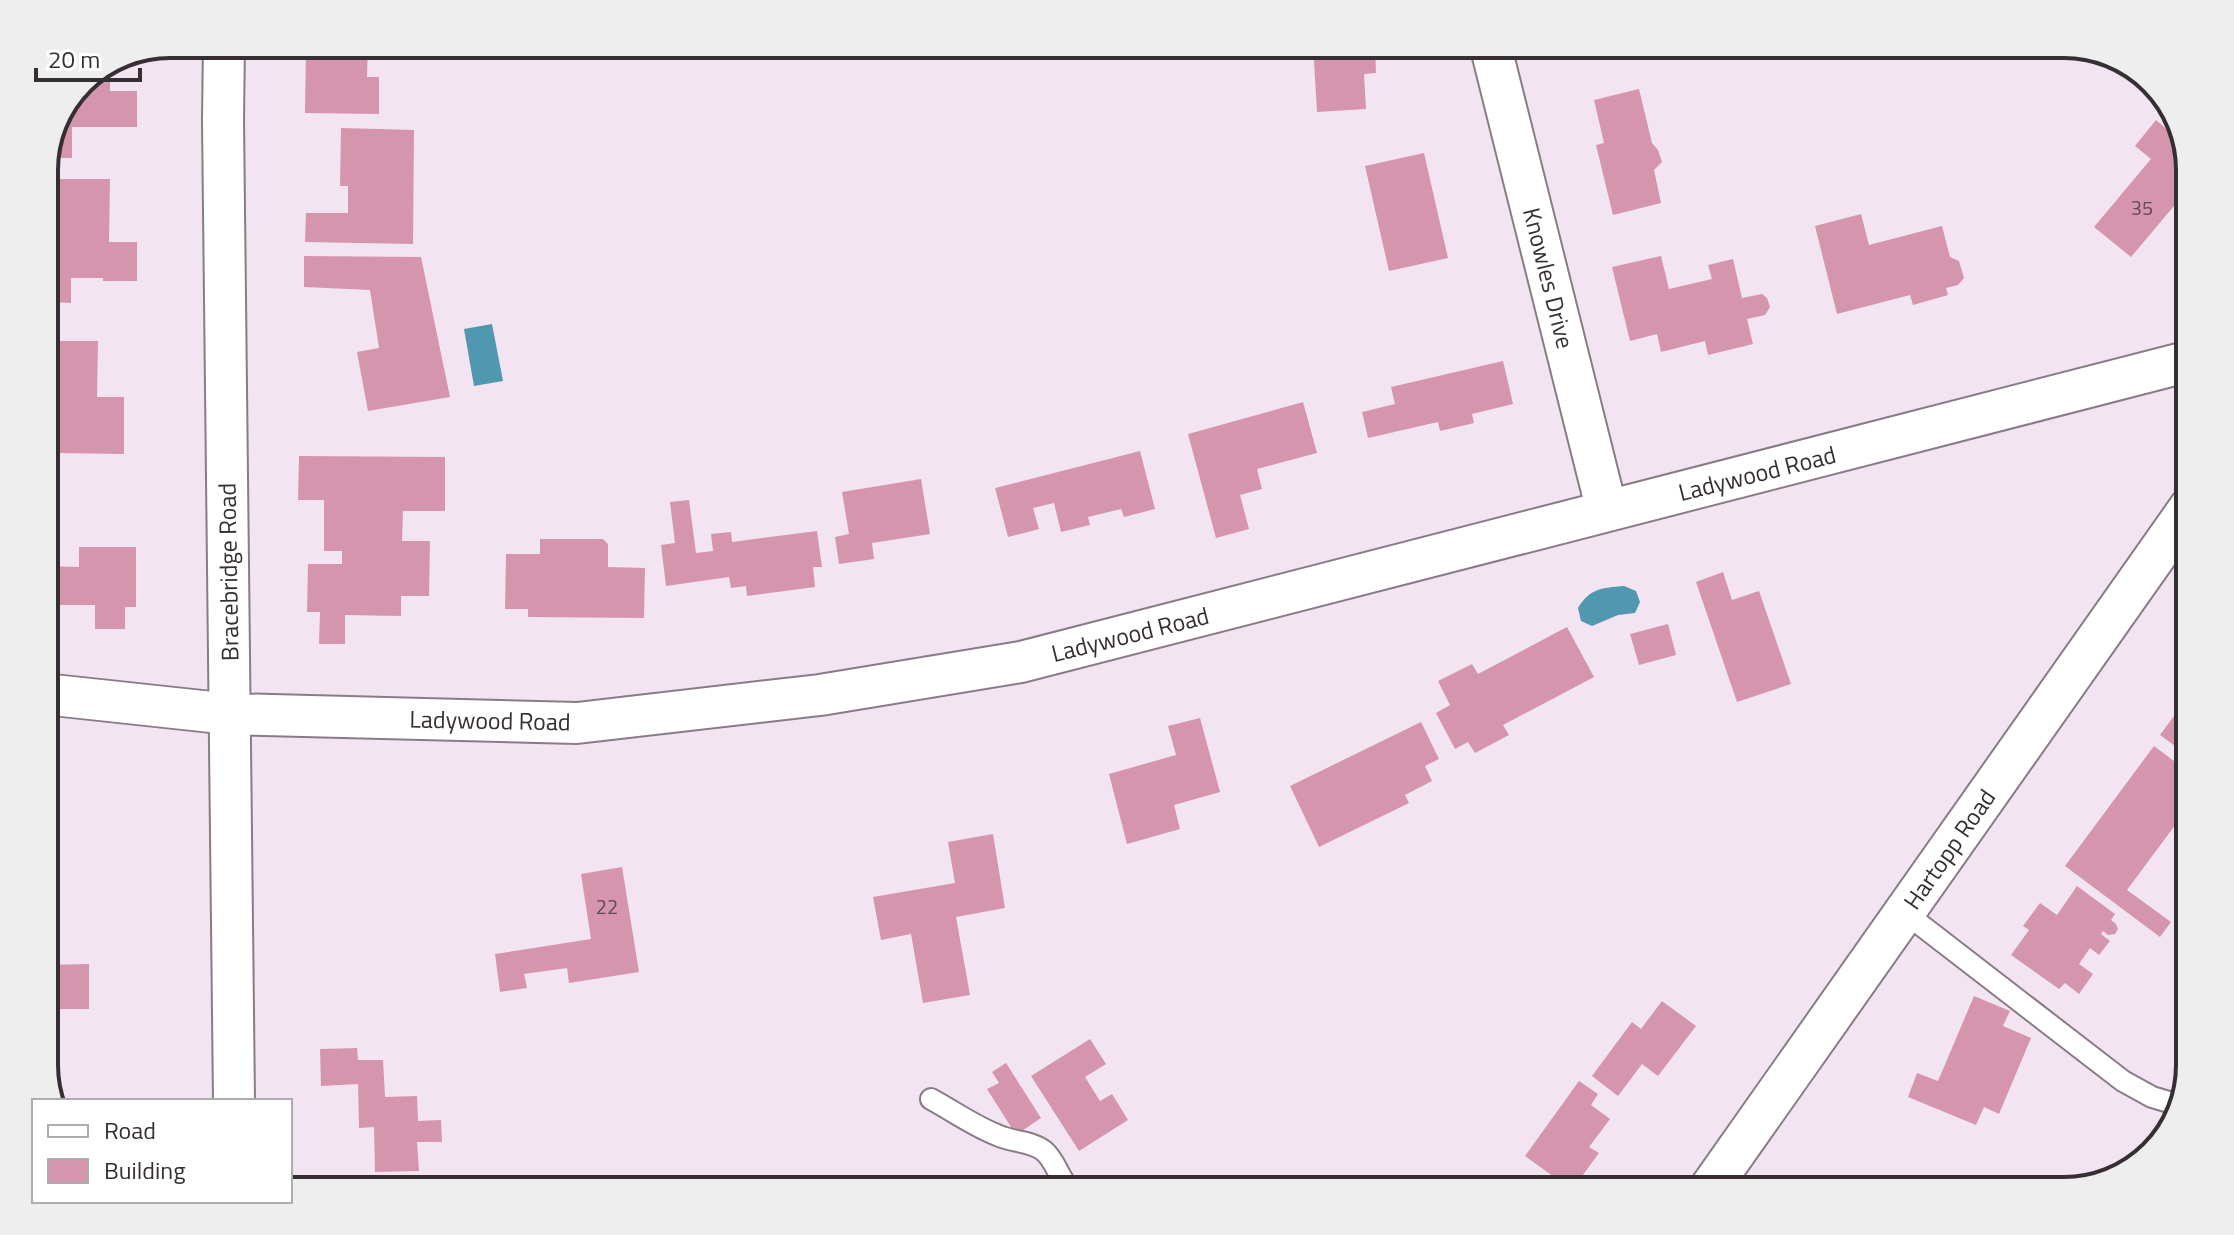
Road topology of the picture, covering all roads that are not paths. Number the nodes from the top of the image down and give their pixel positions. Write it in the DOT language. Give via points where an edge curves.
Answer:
graph roads {
  1 [pos="224,58"];
  2 [pos="1494,58"];
  3 [pos="2176,365"];
  4 [pos="1607,511"];
  5 [pos="2176,527"];
  6 [pos="58,696"];
  7 [pos="230,714"];
  8 [pos="1904,912"];
  9 [pos="234,1099"];
  10 [pos="931,1099"];
  11 [pos="2169,1102"];
  12 [pos="1062,1177"];
  13 [pos="1718,1177"];
  1 -- 7 [label="street, Bracebridge Road"];
  2 -- 4 [label="street, Knowles Drive"];
  3 -- 4 [label="street, Ladywood Road"];
  4 -- 7 [label="street, Ladywood Road" via="1021,662 820,695 577,723"];
  5 -- 8 [label="street, Hartopp Road"];
  6 -- 7 [label="street, Ladywood Road"];
  7 -- 9 [label="street, Bracebridge Road"];
  8 -- 11 [label="lane" via="2123,1081"];
  8 -- 13 [label="street, Hartopp Road"];
  10 -- 12 [label="lane" via="995,1135 1038,1147"];
}
